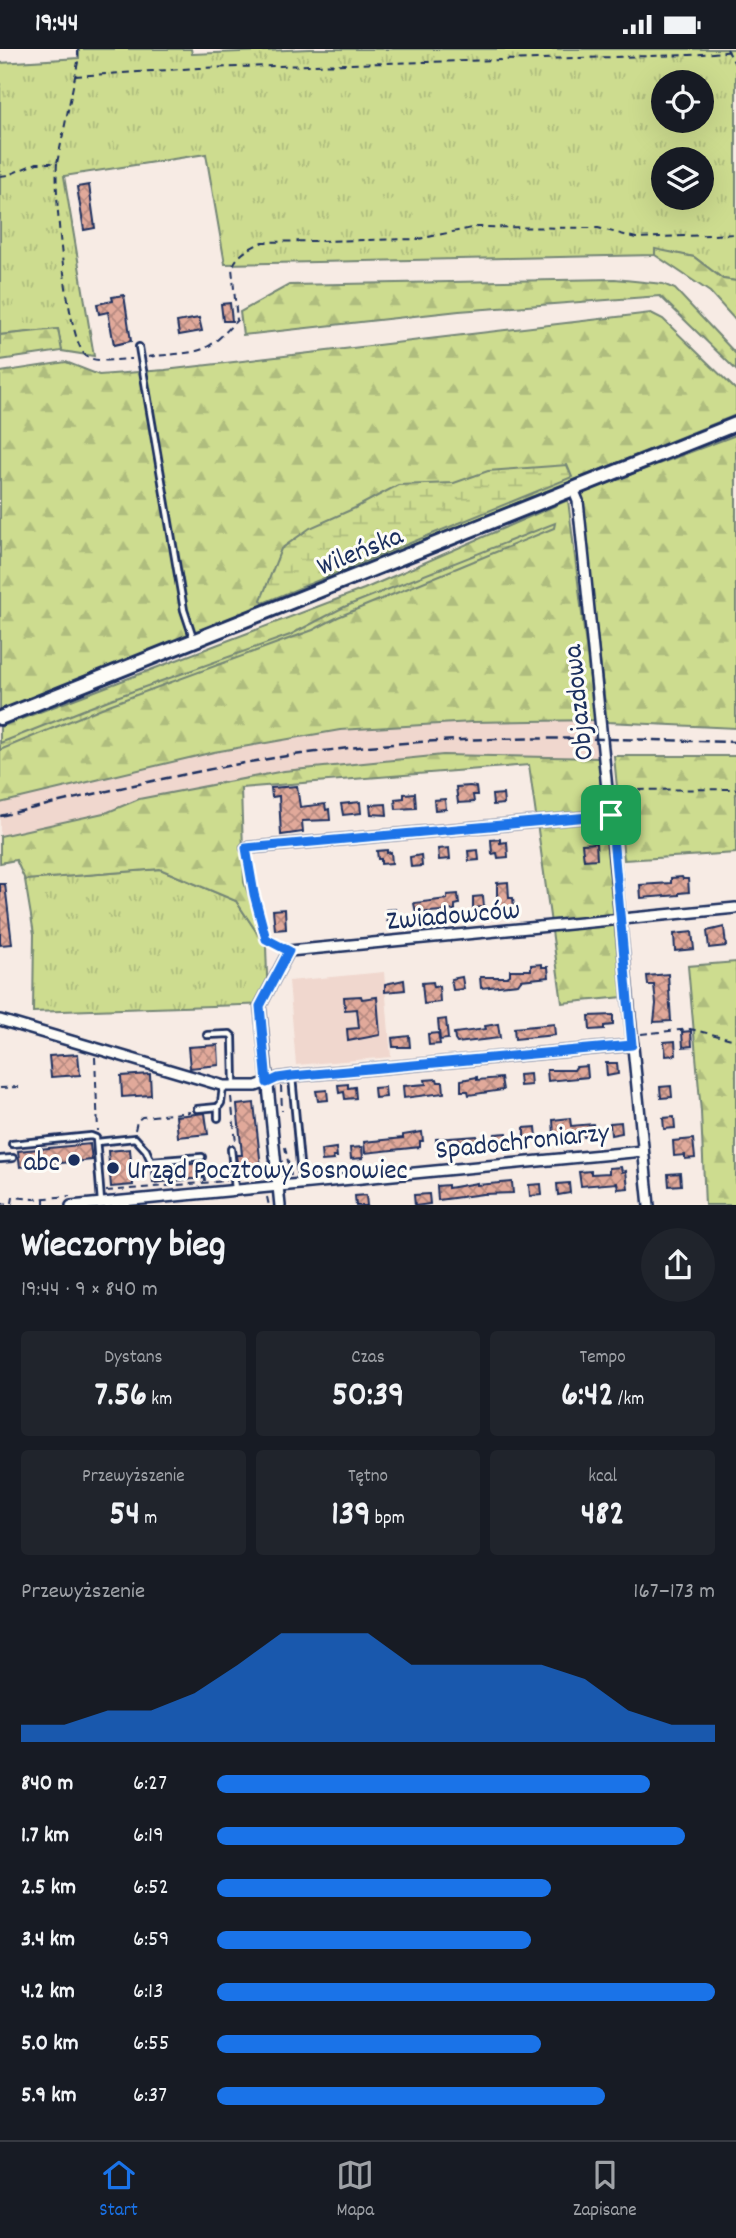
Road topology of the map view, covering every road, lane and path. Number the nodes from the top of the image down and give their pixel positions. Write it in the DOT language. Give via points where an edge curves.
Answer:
graph roads {
  1 [pos="78,49"];
  2 [pos="728,50"];
  3 [pos="736,51"];
  4 [pos="736,66"];
  5 [pos="75,76"];
  6 [pos="57,163"];
  7 [pos="0,176"];
  8 [pos="736,234"];
  9 [pos="139,347"];
  10 [pos="142,359"];
  11 [pos="736,424"];
  12 [pos="573,489"];
  13 [pos="194,641"];
  14 [pos="0,718"];
  15 [pos="736,789"];
  16 [pos="609,800"];
  17 [pos="611,815"];
  18 [pos="246,848"];
  19 [pos="736,908"];
  20 [pos="622,920"];
  21 [pos="289,951"];
  22 [pos="0,1020"];
  23 [pos="206,1035"];
  24 [pos="736,1039"];
  25 [pos="632,1041"];
  26 [pos="95,1056"];
  27 [pos="292,1076"];
  28 [pos="267,1083"];
  29 [pos="19,1087"];
  30 [pos="229,1087"];
  31 [pos="0,1088"];
  32 [pos="218,1107"];
  33 [pos="197,1109"];
  34 [pos="218,1118"];
  35 [pos="135,1138"];
  36 [pos="96,1140"];
  37 [pos="12,1144"];
  38 [pos="285,1147"];
  39 [pos="231,1149"];
  40 [pos="643,1150"];
  41 [pos="202,1157"];
  42 [pos="13,1158"];
  43 [pos="0,1159"];
  44 [pos="289,1171"];
  45 [pos="301,1175"];
  46 [pos="205,1182"];
  47 [pos="235,1185"];
  48 [pos="278,1186"];
  49 [pos="101,1191"];
  50 [pos="79,1195"];
  51 [pos="44,1198"];
  52 [pos="102,1202"];
  53 [pos="0,1204"];
  54 [pos="44,1205"];
  55 [pos="79,1205"];
  56 [pos="280,1205"];
  57 [pos="649,1205"];
  1 -- 5 [label="path"];
  2 -- 3 [label="path"];
  2 -- 4 [label="path"];
  2 -- 5 [label="path"];
  5 -- 6 [label="path"];
  6 -- 7 [label="path" via="37,163"];
  6 -- 10 [label="path" via="57,219 79,345 86,356 95,359"];
  8 -- 10 [label="path" via="636,238 598,228 477,227 418,239 263,242 235,260 237,320 231,326 202,349"];
  9 -- 10 [label="lane"];
  10 -- 13 [label="lane" via="184,610"];
  11 -- 12 [label="street, Wileńska"];
  12 -- 13 [label="street, Wileńska"];
  12 -- 16 [label="street, Objazdowa"];
  13 -- 14 [label="street, Wileńska"];
  15 -- 16 [label="path" via="625,790"];
  16 -- 17 [label="street, Objazdowa"];
  17 -- 18 [label="street"];
  17 -- 20 [label="street, Objazdowa"];
  18 -- 21 [label="path" via="266,939"];
  19 -- 20 [label="street, Zwiadowców"];
  20 -- 21 [label="street, Zwiadowców"];
  20 -- 25 [label="street, Objazdowa"];
  21 -- 28 [label="street" via="260,1006"];
  22 -- 30 [label="street"];
  23 -- 30 [label="lane" via="233,1037"];
  24 -- 25 [label="path" via="690,1028 641,1034"];
  25 -- 27 [label="street"];
  25 -- 40 [label="street, Objazdowa"];
  26 -- 36 [label="path"];
  27 -- 28 [label="street"];
  27 -- 45 [label="lane"];
  28 -- 30 [label="street"];
  28 -- 48 [label="street"];
  29 -- 31 [label="path"];
  30 -- 32 [label="lane"];
  30 -- 39 [label="path" via="236,1146"];
  32 -- 33 [label="lane"];
  32 -- 34 [label="lane"];
  33 -- 35 [label="path" via="142,1117 134,1128"];
  35 -- 36 [label="lane"];
  35 -- 41 [label="lane" via="151,1161"];
  36 -- 37 [label="lane" via="91,1136"];
  36 -- 49 [label="lane"];
  38 -- 44 [label="path"];
  39 -- 47 [label="lane"];
  40 -- 48 [label="street, Spadochroniarzy"];
  40 -- 57 [label="street, Objazdowa"];
  41 -- 46 [label="path"];
  42 -- 43 [label="lane"];
  46 -- 47 [label="path"];
  46 -- 49 [label="path"];
  47 -- 48 [label="street, Spadochroniarzy"];
  47 -- 52 [label="street, Spadochroniarzy"];
  48 -- 56 [label="street"];
  49 -- 52 [label="lane"];
  50 -- 51 [label="path"];
  51 -- 53 [label="path" via="13,1197 12,1203"];
  51 -- 54 [label="path"];
  52 -- 55 [label="street, Spadochroniarzy"];
}
